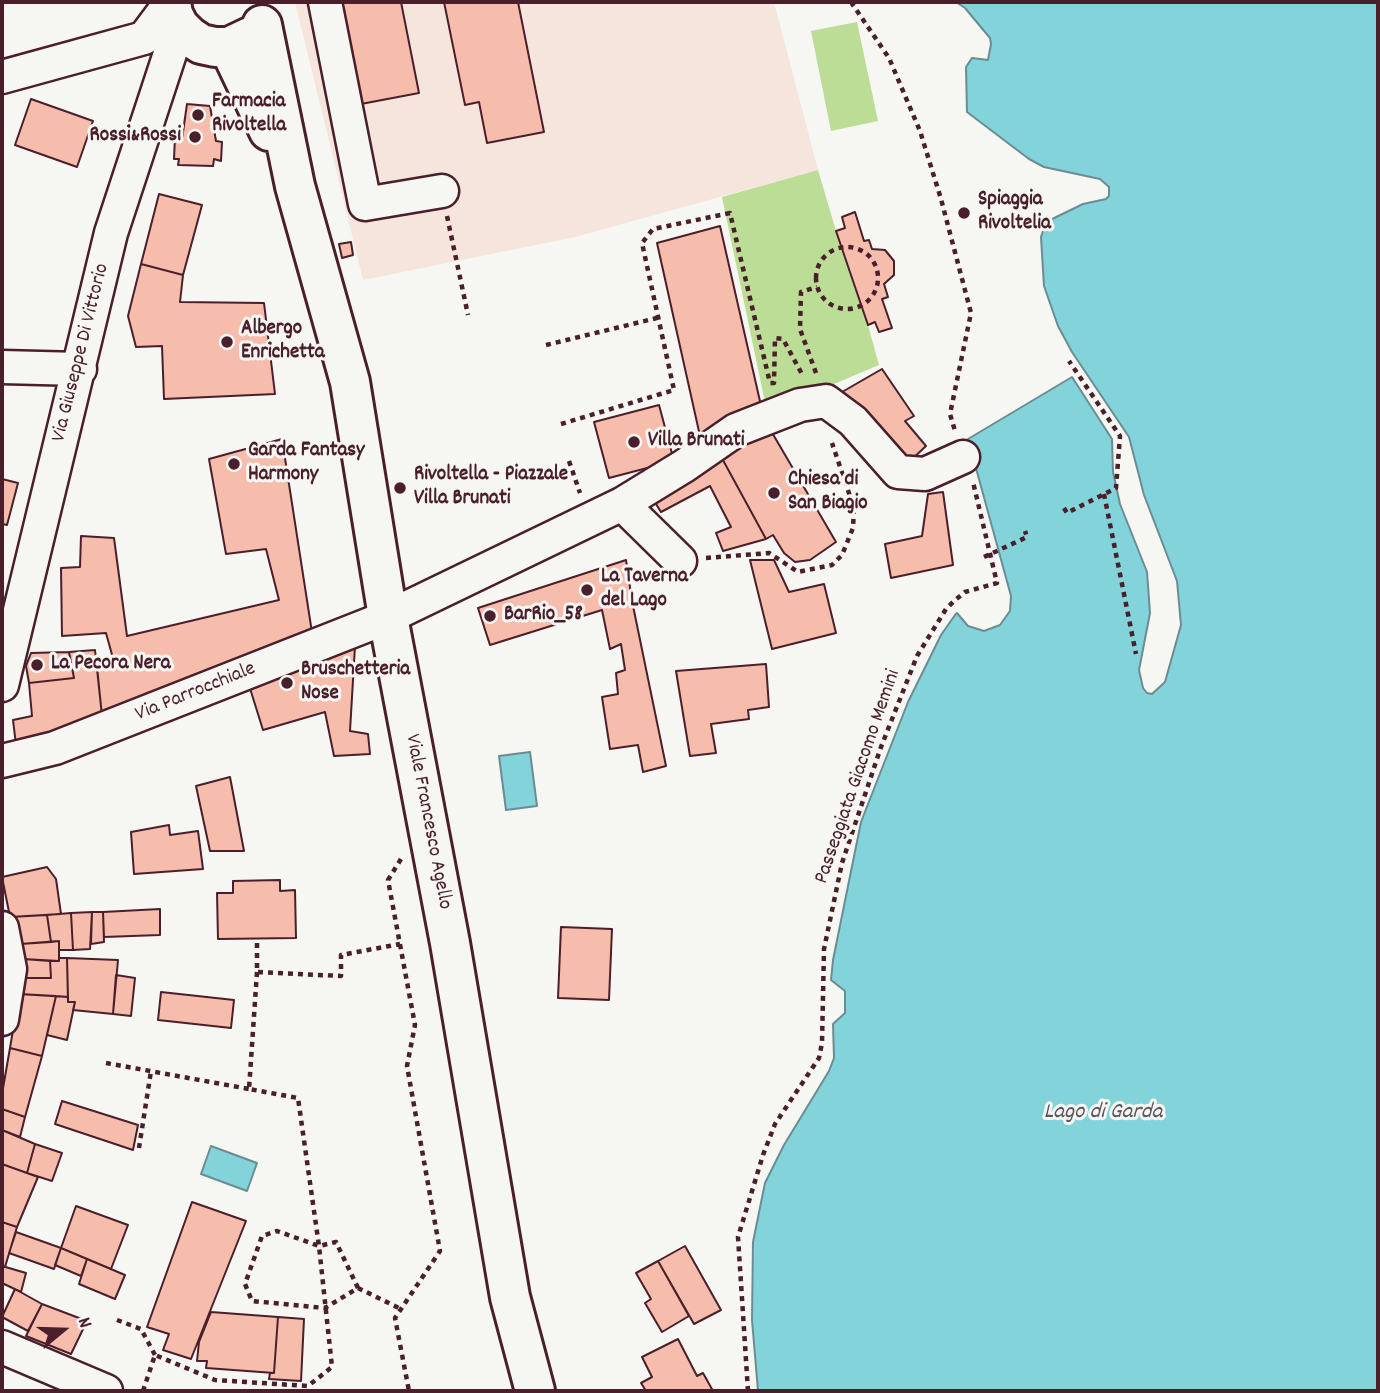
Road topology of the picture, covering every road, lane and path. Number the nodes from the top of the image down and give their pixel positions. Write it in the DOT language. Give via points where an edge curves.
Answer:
graph roads {
  1 [pos="325,2"];
  2 [pos="851,2"];
  3 [pos="174,10"];
  4 [pos="265,13"];
  5 [pos="229,47"];
  6 [pos="2,77"];
  7 [pos="295,186"];
  8 [pos="442,191"];
  9 [pos="817,287"];
  10 [pos="468,314"];
  11 [pos="657,318"];
  12 [pos="546,345"];
  13 [pos="1069,361"];
  14 [pos="2,367"];
  15 [pos="80,369"];
  16 [pos="817,393"];
  17 [pos="561,424"];
  18 [pos="963,457"];
  19 [pos="976,490"];
  20 [pos="1104,494"];
  21 [pos="622,504"];
  22 [pos="1064,508"];
  23 [pos="1025,531"];
  24 [pos="985,557"];
  25 [pos="680,561"];
  26 [pos="388,617"];
  27 [pos="1136,654"];
  28 [pos="2,685"];
  29 [pos="2,761"];
  30 [pos="404,855"];
  31 [pos="2,928"];
  32 [pos="257,943"];
  33 [pos="400,944"];
  34 [pos="257,972"];
  35 [pos="2,1019"];
  36 [pos="106,1063"];
  37 [pos="151,1072"];
  38 [pos="249,1089"];
  39 [pos="139,1148"];
  40 [pos="319,1247"];
  41 [pos="358,1288"];
  42 [pos="510,1297"];
  43 [pos="325,1308"];
  44 [pos="401,1309"];
  45 [pos="117,1320"];
  46 [pos="2,1348"];
  47 [pos="155,1355"];
  48 [pos="106,1391"];
  49 [pos="142,1391"];
  50 [pos="409,1391"];
  51 [pos="513,1391"];
  52 [pos="535,1391"];
  53 [pos="748,1391"];
  1 -- 8 [label="street" via="365,204"];
  2 -- 18 [label="path" via="890,58 920,131 971,313 950,414"];
  3 -- 5 [label="main road" via="189,36 201,44"];
  3 -- 6 [label="street" via="144,38"];
  3 -- 15 [label="street, Via Giuseppe Di Vittorio" via="111,233"];
  4 -- 5 [label="main road" via="242,43"];
  4 -- 7 [label="main road, Viale Francesco Agello"];
  5 -- 7 [label="main road, Viale Francesco Agello"];
  7 -- 26 [label="main road, Viale Francesco Agello" via="350,382"];
  8 -- 10 [label="path"];
  9 -- 9 [label="path" via="829,304 859,307 874,293 877,272 860,250 841,247 818,266"];
  9 -- 16 [label="path" via="801,292 800,329"];
  11 -- 12 [label="path"];
  11 -- 16 [label="path" via="642,243 653,229 730,213 770,383 774,383 775,338 783,339"];
  11 -- 17 [label="path" via="674,390"];
  13 -- 20 [label="path" via="1120,436 1116,488"];
  14 -- 15 [label="street"];
  15 -- 28 [label="street, Via Giuseppe Di Vittorio"];
  16 -- 18 [label="street" via="853,421 898,472 925,474"];
  16 -- 21 [label="street, Via Parrocchiale" via="736,430"];
  16 -- 25 [label="path" via="854,508 853,528 842,555 832,565 798,572 769,553"];
  19 -- 53 [label="path, Passeggiata Giacomo Memini" via="997,583 965,592 954,601 912,667 842,863 824,949 819,1058 775,1124 738,1237"];
  20 -- 22 [label="path" via="1067,513"];
  20 -- 27 [label="path"];
  21 -- 25 [label="street"];
  21 -- 26 [label="street, Via Parrocchiale"];
  23 -- 24 [label="path" via="1027,537"];
  26 -- 29 [label="street, Via Parrocchiale" via="55,748"];
  26 -- 42 [label="main road, Viale Francesco Agello"];
  30 -- 33 [label="path" via="388,880"];
  31 -- 35 [label="street" via="10,969"];
  32 -- 34 [label="path"];
  33 -- 34 [label="path" via="341,955 341,976"];
  33 -- 44 [label="path" via="415,1025 407,1066 440,1251"];
  34 -- 38 [label="path"];
  36 -- 37 [label="path"];
  37 -- 38 [label="path"];
  37 -- 39 [label="path"];
  38 -- 40 [label="path" via="298,1098"];
  40 -- 41 [label="path" via="336,1242"];
  40 -- 43 [label="path"];
  40 -- 43 [label="path" via="277,1231 262,1236 245,1284 252,1301"];
  41 -- 43 [label="path"];
  41 -- 44 [label="path"];
  42 -- 51 [label="main road, Viale Francesco Agello"];
  42 -- 52 [label="main road, Viale Francesco Agello"];
  43 -- 47 [label="path" via="332,1367 308,1386 215,1380"];
  44 -- 50 [label="path" via="395,1318"];
  45 -- 47 [label="path" via="141,1329"];
  46 -- 48 [label="street"];
  47 -- 49 [label="path"];
}
